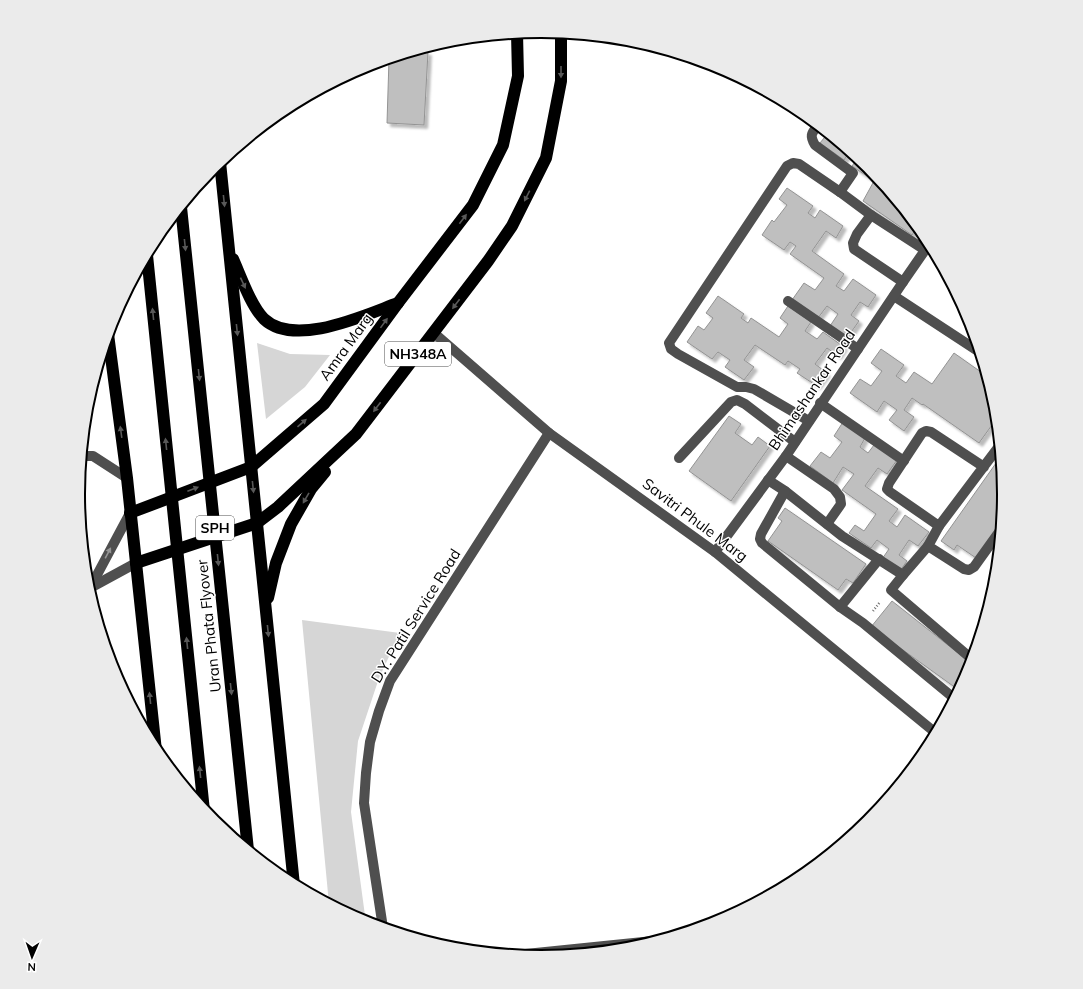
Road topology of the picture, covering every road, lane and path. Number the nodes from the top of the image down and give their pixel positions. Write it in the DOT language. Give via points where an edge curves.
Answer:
graph roads {
  1 [pos="517,39"];
  2 [pos="561,39"];
  3 [pos="815,129"];
  4 [pos="221,170"];
  5 [pos="840,192"];
  6 [pos="182,214"];
  7 [pos="871,215"];
  8 [pos="923,244"];
  9 [pos="228,247"];
  10 [pos="926,249"];
  11 [pos="147,264"];
  12 [pos="903,282"];
  13 [pos="894,296"];
  14 [pos="788,300"];
  15 [pos="398,303"];
  16 [pos="434,333"];
  17 [pos="110,346"];
  18 [pos="858,349"];
  19 [pos="974,349"];
  20 [pos="820,404"];
  21 [pos="809,421"];
  22 [pos="549,433"];
  23 [pos="356,434"];
  24 [pos="795,442"];
  25 [pos="996,451"];
  26 [pos="87,456"];
  27 [pos="786,456"];
  28 [pos="679,458"];
  29 [pos="904,461"];
  30 [pos="251,467"];
  31 [pos="984,467"];
  32 [pos="127,478"];
  33 [pos="768,480"];
  34 [pos="785,491"];
  35 [pos="130,513"];
  36 [pos="257,523"];
  37 [pos="827,524"];
  38 [pos="939,526"];
  39 [pos="996,537"];
  40 [pos="928,546"];
  41 [pos="715,552"];
  42 [pos="879,559"];
  43 [pos="136,563"];
  44 [pos="903,575"];
  45 [pos="93,580"];
  46 [pos="94,585"];
  47 [pos="891,590"];
  48 [pos="266,606"];
  49 [pos="840,607"];
  50 [pos="862,623"];
  51 [pos="968,656"];
  52 [pos="951,696"];
  53 [pos="932,730"];
  54 [pos="154,736"];
  55 [pos="203,800"];
  56 [pos="247,843"];
  57 [pos="293,877"];
  58 [pos="382,922"];
  59 [pos="605,946"];
  60 [pos="573,950"];
  15 -- 1 [label="highway, Amra Marg / NH348A, one-way" via="473,205 503,145 518,76"];
  2 -- 16 [label="highway, NH348A, one-way" via="561,81 546,158 512,226"];
  3 -- 5 [label="street" via="811,139 815,144 853,173"];
  4 -- 9 [label="highway, one-way"];
  5 -- 7 [label="street"];
  5 -- 21 [label="street" via="798,164 787,166 669,343 670,349 736,387 754,389"];
  6 -- 56 [label="highway, Uran Phata Flyover / SPH, one-way"];
  7 -- 8 [label="street"];
  7 -- 12 [label="street" via="857,234 853,243 854,249"];
  9 -- 15 [label="highway, one-way" via="257,310 272,325 282,329 305,331 325,328"];
  9 -- 30 [label="highway, one-way"];
  10 -- 12 [label="street, Bhimashankar Road"];
  55 -- 11 [label="highway, Uran Phata Flyover / SPH, one-way"];
  12 -- 13 [label="street, Bhimashankar Road"];
  13 -- 18 [label="street, Bhimashankar Road"];
  13 -- 19 [label="street"];
  14 -- 18 [label="street"];
  30 -- 15 [label="highway, Amra Marg / NH348A, one-way" via="324,404"];
  16 -- 22 [label="street, Savitri Phule Marg"];
  16 -- 23 [label="highway, NH348A, one-way"];
  32 -- 17 [label="highway, one-way"];
  18 -- 20 [label="street, Bhimashankar Road"];
  20 -- 21 [label="street, Bhimashankar Road"];
  20 -- 29 [label="street"];
  21 -- 24 [label="street, Bhimashankar Road"];
  22 -- 41 [label="street, Savitri Phule Marg"];
  22 -- 58 [label="street, D.Y. Patil Service Road" via="390,681 378,710 370,742 364,803"];
  23 -- 36 [label="highway, NH348A" via="278,507"];
  23 -- 48 [label="highway, one-way" via="311,489 291,524 276,563"];
  24 -- 27 [label="street, Bhimashankar Road"];
  24 -- 28 [label="street" via="737,400 731,402"];
  25 -- 31 [label="street"];
  26 -- 32 [label="street" via="93,456"];
  27 -- 33 [label="street, Bhimashankar Road"];
  27 -- 37 [label="street" via="834,489 840,497 840,504"];
  29 -- 31 [label="street" via="922,433 926,431"];
  29 -- 38 [label="street" via="887,489"];
  35 -- 30 [label="highway, Amra Marg / NH348A, one-way"];
  30 -- 36 [label="highway, one-way"];
  31 -- 38 [label="street"];
  32 -- 35 [label="highway"];
  33 -- 34 [label="street"];
  33 -- 41 [label="street, Bhimashankar Road"];
  34 -- 37 [label="street"];
  34 -- 49 [label="street" via="760,539"];
  35 -- 43 [label="highway"];
  45 -- 35 [label="street, one-way"];
  36 -- 43 [label="highway, NH348A"];
  36 -- 48 [label="highway"];
  37 -- 42 [label="street"];
  38 -- 40 [label="street"];
  39 -- 40 [label="street" via="974,567 969,570"];
  40 -- 44 [label="street"];
  41 -- 53 [label="street, Savitri Phule Marg"];
  42 -- 44 [label="street"];
  42 -- 49 [label="street"];
  43 -- 46 [label="street"];
  54 -- 43 [label="highway, one-way"];
  44 -- 47 [label="street"];
  47 -- 50 [label="path"];
  47 -- 51 [label="street"];
  48 -- 57 [label="highway, one-way"];
  49 -- 50 [label="street"];
  50 -- 52 [label="street"];
  59 -- 60 [label="street"];
}
